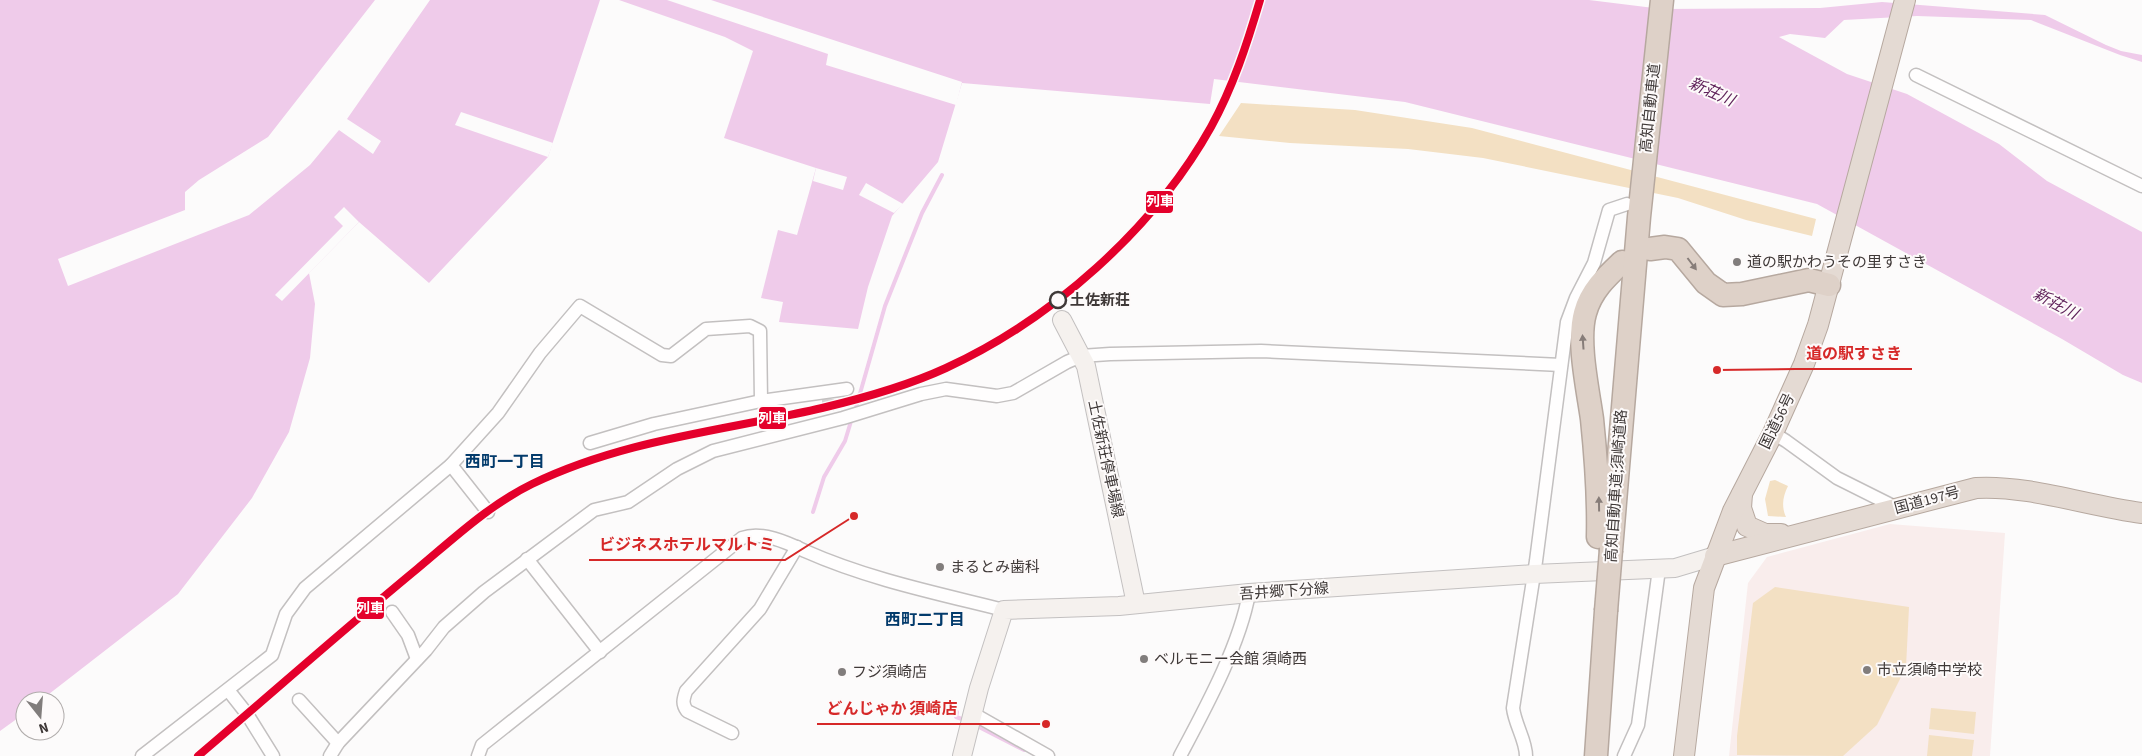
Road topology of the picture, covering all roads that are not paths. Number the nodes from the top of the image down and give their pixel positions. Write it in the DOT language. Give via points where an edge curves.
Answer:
graph roads {
  1 [pos="1662,0"];
  2 [pos="1904,0"];
  3 [pos="1916,75"];
  4 [pos="2142,186"];
  5 [pos="1633,210"];
  6 [pos="1650,249"];
  7 [pos="1622,262"];
  8 [pos="1829,284"];
  9 [pos="1062,320"];
  10 [pos="1081,356"];
  11 [pos="1561,365"];
  12 [pos="848,389"];
  13 [pos="761,401"];
  14 [pos="1773,433"];
  15 [pos="590,443"];
  16 [pos="451,464"];
  17 [pos="1742,494"];
  18 [pos="1897,508"];
  19 [pos="488,512"];
  20 [pos="2142,513"];
  21 [pos="1812,529"];
  22 [pos="797,547"];
  23 [pos="1605,551"];
  24 [pos="1715,556"];
  25 [pos="527,559"];
  26 [pos="1659,569"];
  27 [pos="1534,574"];
  28 [pos="1249,593"];
  29 [pos="1136,604"];
  30 [pos="1004,610"];
  31 [pos="392,612"];
  32 [pos="600,652"];
  33 [pos="417,659"];
  34 [pos="228,690"];
  35 [pos="299,700"];
  36 [pos="972,713"];
  37 [pos="732,733"];
  38 [pos="338,743"];
  39 [pos="1596,752"];
  40 [pos="142,756"];
  41 [pos="273,756"];
  42 [pos="330,756"];
  43 [pos="478,756"];
  44 [pos="962,756"];
  45 [pos="1048,756"];
  46 [pos="1180,756"];
  47 [pos="1526,756"];
  48 [pos="1624,756"];
  49 [pos="1684,756"];
  1 -- 5 [label="highway, 高知自動車道"];
  2 -- 8 [label="highway, 国道56号"];
  3 -- 4 [label="street"];
  5 -- 11 [label="street" via="1610,210 1594,263 1567,322"];
  5 -- 23 [label="highway, 高知自動車道;須崎道路"];
  6 -- 8 [label="highway, one-way" via="1678,249 1706,283 1723,295 1809,280"];
  23 -- 7 [label="highway, one-way" via="1582,336 1584,315 1594,291"];
  8 -- 14 [label="highway, 国道56号" via="1808,354"];
  9 -- 10 [label="main road, 土佐新荘停車場線"];
  10 -- 11 [label="street" via="1261,351"];
  10 -- 25 [label="street" via="1013,393 997,396 946,389 843,418 828,417 713,451 677,468 628,502 594,510"];
  10 -- 29 [label="main road, 土佐新荘停車場線" via="1088,376"];
  11 -- 27 [label="street"];
  12 -- 13 [label="street" via="828,396"];
  13 -- 15 [label="street" via="654,424"];
  13 -- 16 [label="street" via="760,331 750,326 706,329 671,356 662,355 580,306 540,353 498,413"];
  14 -- 17 [label="highway, 国道56号"];
  14 -- 18 [label="street" via="1837,478"];
  16 -- 19 [label="street"];
  16 -- 34 [label="street" via="305,588 286,614 272,655"];
  17 -- 21 [label="highway" via="1744,522 1758,532 1774,534"];
  17 -- 24 [label="highway, 国道56号"];
  18 -- 20 [label="highway, 国道197号" via="1990,487"];
  18 -- 21 [label="highway, 国道197号"];
  21 -- 24 [label="highway, 国道197号"];
  22 -- 30 [label="street" via="872,576"];
  22 -- 32 [label="street" via="759,535 742,538"];
  22 -- 37 [label="street" via="760,609 686,691 683,699 687,711"];
  23 -- 39 [label="highway"];
  24 -- 26 [label="main road, 吾井郷下分線" via="1675,568"];
  24 -- 49 [label="highway, 国道56号" via="1700,611"];
  25 -- 32 [label="street"];
  25 -- 33 [label="street" via="444,627"];
  26 -- 27 [label="main road, 吾井郷下分線"];
  26 -- 48 [label="street" via="1638,725"];
  27 -- 28 [label="main road, 吾井郷下分線"];
  27 -- 47 [label="street" via="1513,708"];
  28 -- 29 [label="main road, 吾井郷下分線"];
  28 -- 46 [label="street" via="1227,662"];
  29 -- 30 [label="main road, 吾井郷下分線"];
  30 -- 36 [label="main road"];
  31 -- 33 [label="street" via="408,635"];
  32 -- 43 [label="street" via="482,745"];
  33 -- 38 [label="street"];
  34 -- 40 [label="street"];
  34 -- 41 [label="street"];
  35 -- 38 [label="street"];
  36 -- 44 [label="main road"];
  36 -- 45 [label="street"];
  38 -- 42 [label="street"];
}
